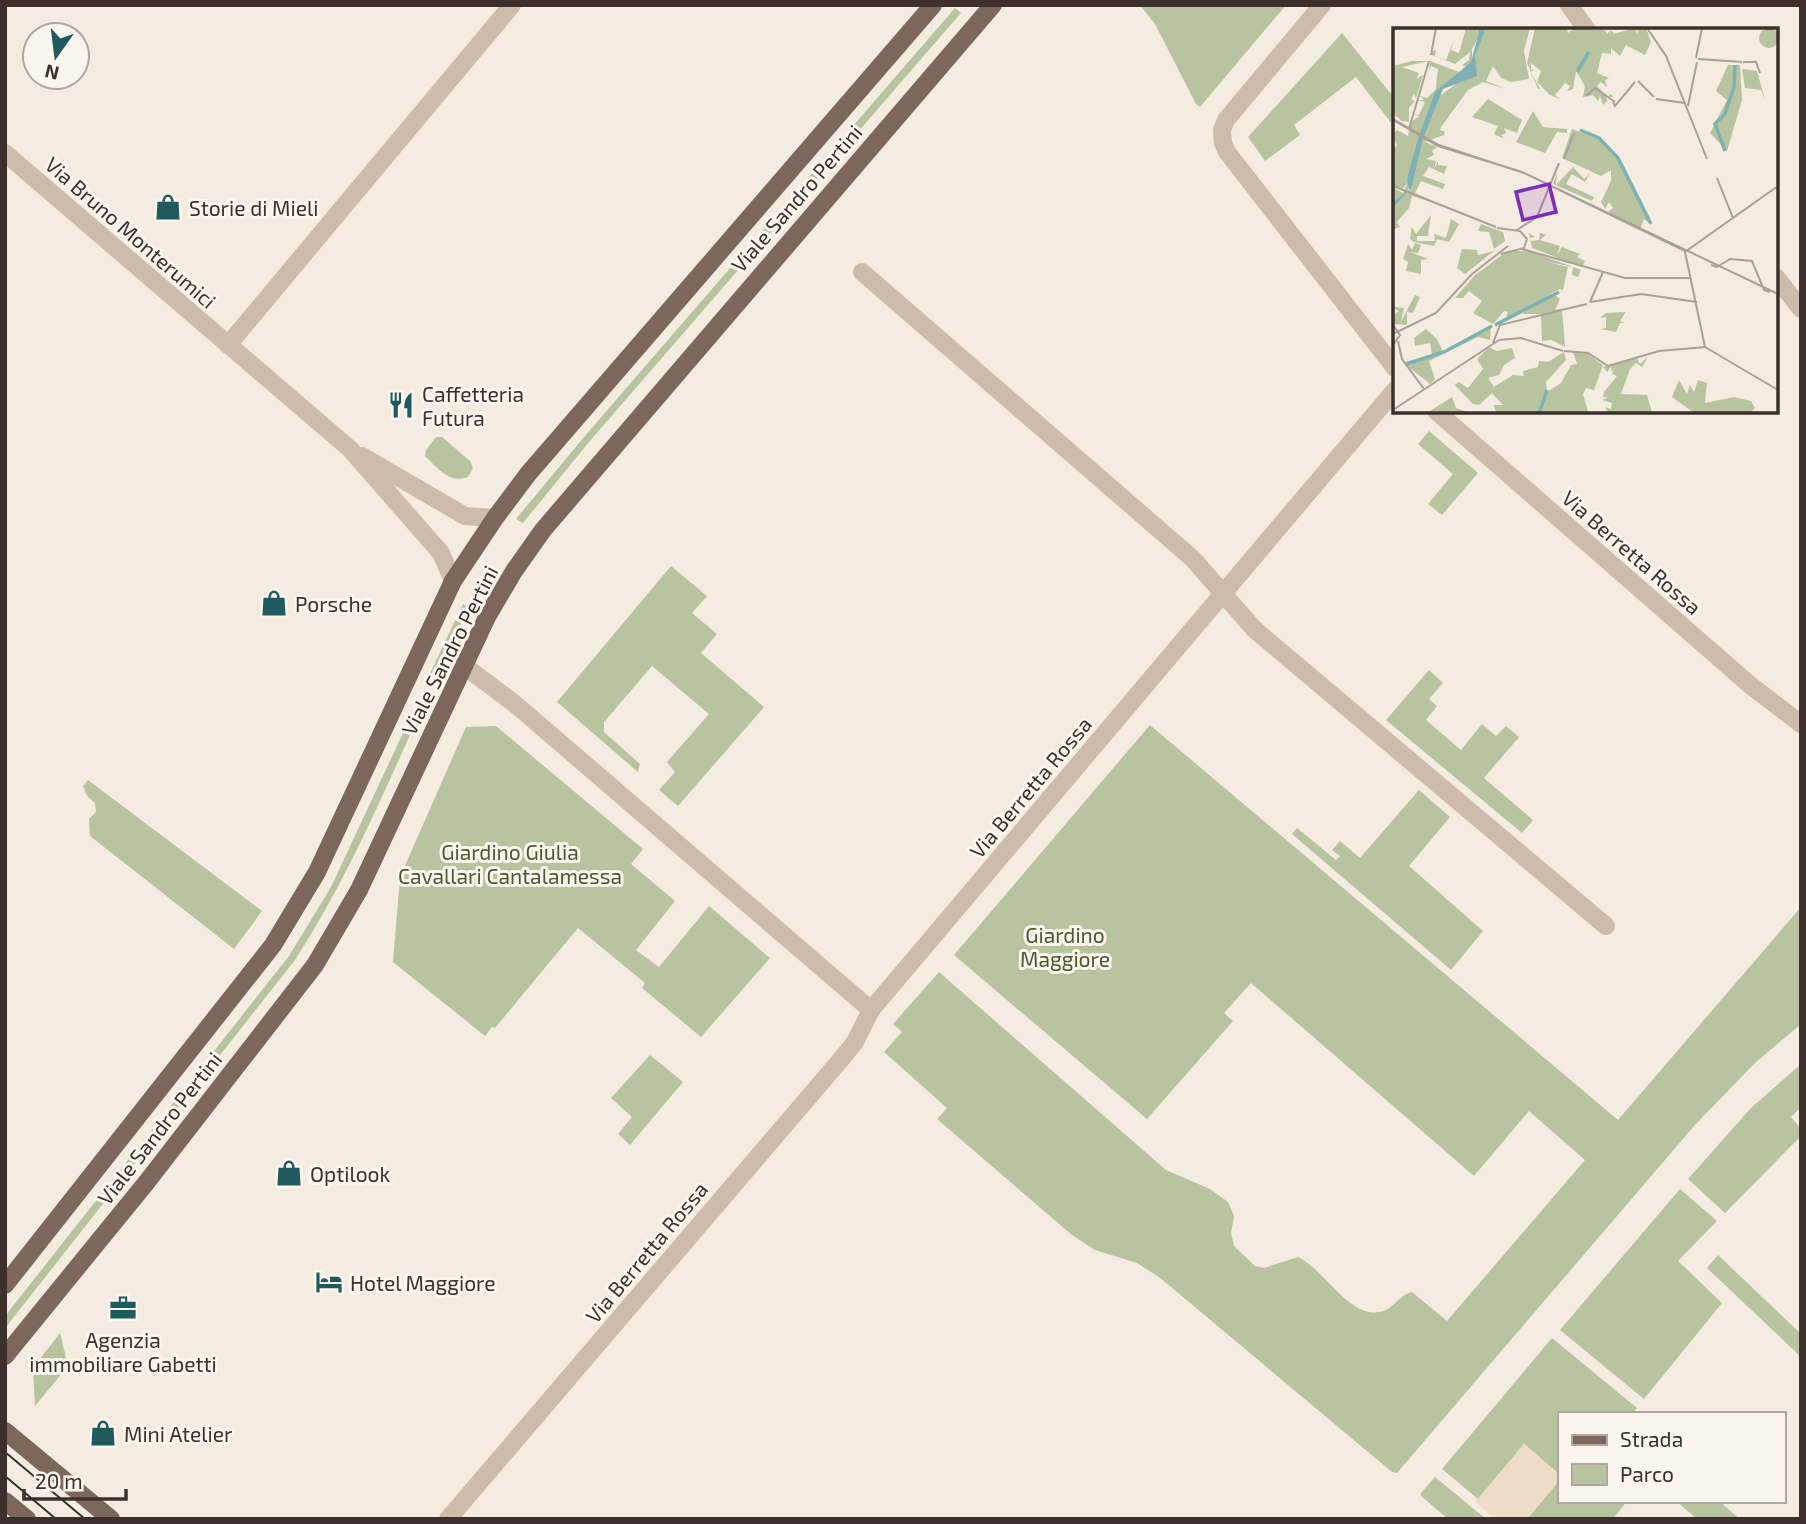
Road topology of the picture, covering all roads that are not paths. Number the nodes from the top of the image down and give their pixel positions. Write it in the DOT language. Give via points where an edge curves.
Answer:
graph roads {
  1 [pos="512,5"];
  2 [pos="933,5"];
  3 [pos="993,5"];
  4 [pos="1322,5"];
  5 [pos="1569,5"];
  6 [pos="1586,28"];
  7 [pos="5,153"];
  8 [pos="862,272"];
  9 [pos="1778,280"];
  10 [pos="1801,309"];
  11 [pos="228,345"];
  12 [pos="1393,365"];
  13 [pos="1393,392"];
  14 [pos="1438,413"];
  15 [pos="350,449"];
  16 [pos="495,518"];
  17 [pos="453,581"];
  18 [pos="1224,593"];
  19 [pos="463,666"];
  20 [pos="1801,724"];
  21 [pos="1606,926"];
  22 [pos="871,1010"];
  23 [pos="5,1285"];
  24 [pos="5,1356"];
  25 [pos="5,1431"];
  26 [pos="5,1501"];
  27 [pos="27,1519"];
  28 [pos="111,1519"];
  29 [pos="448,1519"];
  1 -- 11 [label="street"];
  2 -- 16 [label="main road, Viale Sandro Pertini" via="537,463"];
  3 -- 19 [label="main road, Viale Sandro Pertini" via="562,505 498,596"];
  4 -- 12 [label="street" via="1234,108 1222,130 1223,143"];
  5 -- 6 [label="street"];
  7 -- 11 [label="street, Via Bruno Monterumici"];
  8 -- 18 [label="street" via="1193,559"];
  9 -- 10 [label="street"];
  11 -- 15 [label="street, Via Bruno Monterumici"];
  13 -- 18 [label="street, Via Berretta Rossa"];
  14 -- 20 [label="street, Via Berretta Rossa" via="1750,685"];
  15 -- 16 [label="street, Via Bruno Monterumici" via="465,516"];
  15 -- 17 [label="street, Via Bruno Monterumici" via="440,553"];
  16 -- 17 [label="main road, Viale Sandro Pertini"];
  17 -- 23 [label="main road, Viale Sandro Pertini" via="317,872 280,936"];
  18 -- 21 [label="street" via="1254,629"];
  18 -- 22 [label="street, Via Berretta Rossa"];
  19 -- 22 [label="street" via="536,722"];
  19 -- 24 [label="main road, Viale Sandro Pertini" via="359,890 315,965"];
  22 -- 29 [label="street, Via Berretta Rossa" via="843,1057"];
  25 -- 28 [label="main road"];
  26 -- 27 [label="main road"];
}
